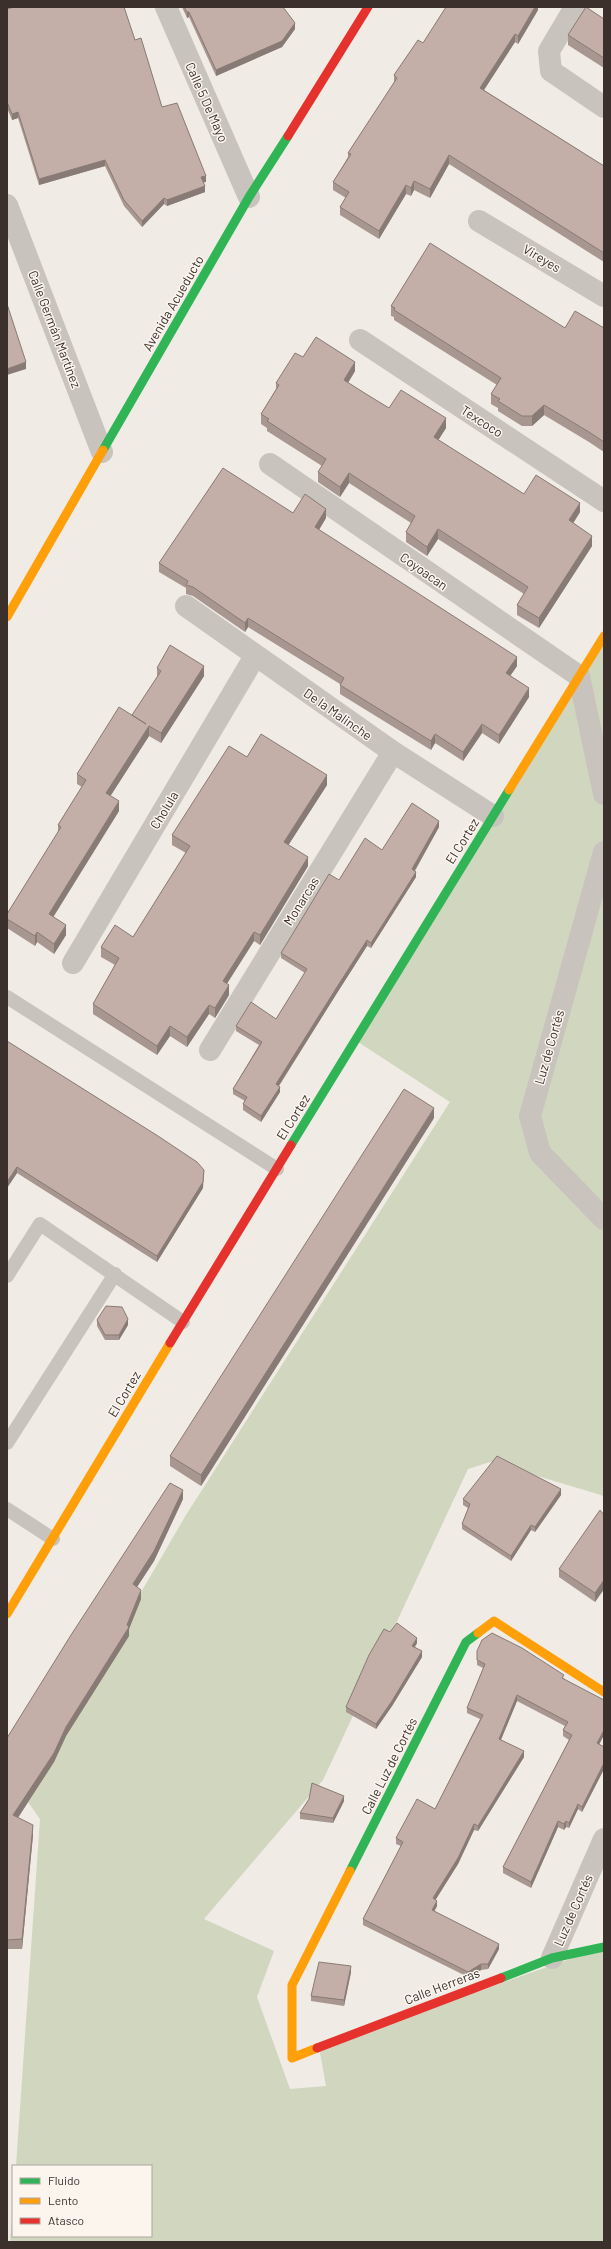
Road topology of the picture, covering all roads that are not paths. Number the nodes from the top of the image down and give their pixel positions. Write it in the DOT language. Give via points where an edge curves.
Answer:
graph roads {
  1 [pos="166,7"];
  2 [pos="368,7"];
  3 [pos="575,7"];
  4 [pos="604,106"];
  5 [pos="249,197"];
  6 [pos="7,205"];
  7 [pos="479,221"];
  8 [pos="604,296"];
  9 [pos="360,340"];
  10 [pos="102,452"];
  11 [pos="270,464"];
  12 [pos="604,501"];
  13 [pos="186,606"];
  14 [pos="7,617"];
  15 [pos="604,636"];
  16 [pos="255,656"];
  17 [pos="579,676"];
  18 [pos="393,752"];
  19 [pos="604,794"];
  20 [pos="493,816"];
  21 [pos="604,852"];
  22 [pos="73,963"];
  23 [pos="7,997"];
  24 [pos="210,1050"];
  25 [pos="276,1169"];
  26 [pos="604,1219"];
  27 [pos="115,1274"];
  28 [pos="7,1276"];
  29 [pos="183,1322"];
  30 [pos="7,1443"];
  31 [pos="7,1509"];
  32 [pos="53,1539"];
  33 [pos="7,1614"];
  34 [pos="604,1692"];
  35 [pos="604,1839"];
  36 [pos="604,1947"];
  37 [pos="552,1958"];
  38 [pos="292,2058"];
  1 -- 5 [label="street, Calle 5 De Mayo"];
  2 -- 5 [label="street, Avenida Acueducto"];
  3 -- 4 [label="street" via="549,51 551,71"];
  5 -- 10 [label="street, Avenida Acueducto"];
  6 -- 10 [label="street, Calle Germán Martínez"];
  7 -- 8 [label="street, Vireyes"];
  9 -- 12 [label="street, Texcoco"];
  10 -- 14 [label="street, Avenida Acueducto"];
  11 -- 17 [label="street, Coyoacan"];
  13 -- 16 [label="street, De la Malinche"];
  15 -- 17 [label="street, El Cortez"];
  16 -- 18 [label="street, De la Malinche"];
  16 -- 22 [label="street, Cholula"];
  17 -- 19 [label="street"];
  17 -- 20 [label="street, El Cortez"];
  18 -- 20 [label="street, De la Malinche"];
  18 -- 24 [label="street, Monarcas"];
  20 -- 25 [label="street, El Cortez"];
  21 -- 26 [label="street, Luz de Cortés" via="530,1116 540,1153"];
  23 -- 25 [label="lane"];
  25 -- 29 [label="street, El Cortez"];
  27 -- 28 [label="lane" via="40,1224"];
  27 -- 29 [label="lane"];
  27 -- 30 [label="lane"];
  29 -- 32 [label="street, El Cortez"];
  31 -- 32 [label="lane"];
  32 -- 33 [label="street, El Cortez"];
  34 -- 38 [label="street, Calle Luz de Cortés" via="494,1621 466,1642 292,1985"];
  35 -- 37 [label="street, Luz de Cortés"];
  36 -- 37 [label="street, Calle Herreras"];
  37 -- 38 [label="street, Calle Herreras"];
}
